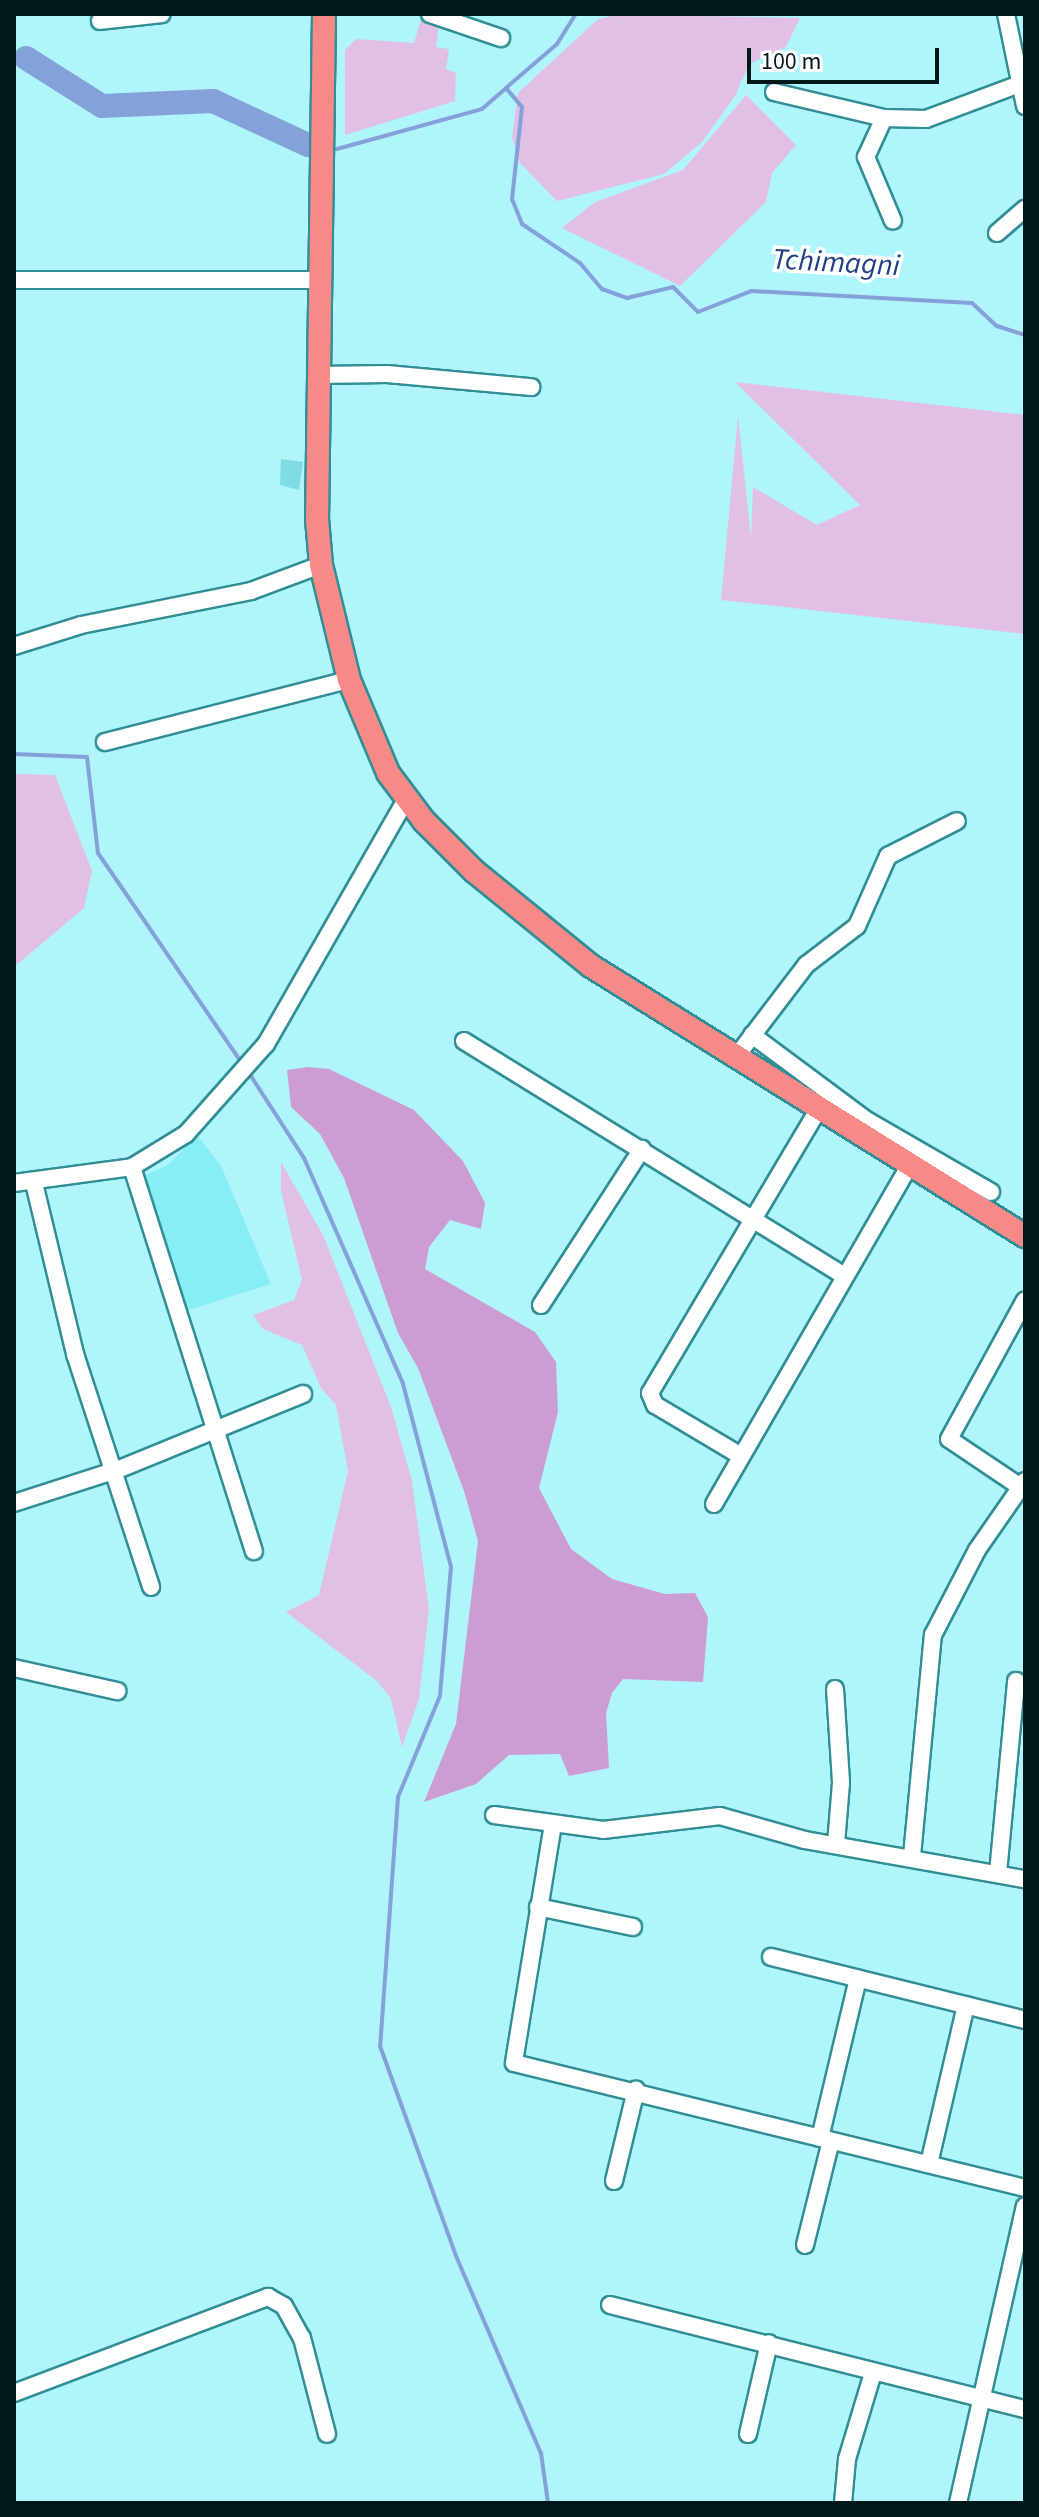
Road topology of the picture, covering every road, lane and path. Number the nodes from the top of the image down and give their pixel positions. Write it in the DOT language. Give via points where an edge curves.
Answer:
graph roads {
  1 [pos="162,14"];
  2 [pos="324,14"];
  3 [pos="430,14"];
  4 [pos="1006,14"];
  5 [pos="100,21"];
  6 [pos="501,38"];
  7 [pos="1023,82"];
  8 [pos="774,92"];
  9 [pos="1025,106"];
  10 [pos="884,118"];
  11 [pos="1025,209"];
  12 [pos="893,221"];
  13 [pos="997,233"];
  14 [pos="14,280"];
  15 [pos="319,280"];
  16 [pos="318,375"];
  17 [pos="531,387"];
  18 [pos="321,565"];
  19 [pos="14,646"];
  20 [pos="349,680"];
  21 [pos="105,742"];
  22 [pos="406,800"];
  23 [pos="957,821"];
  24 [pos="752,1035"];
  25 [pos="464,1041"];
  26 [pos="736,1057"];
  27 [pos="819,1108"];
  28 [pos="642,1149"];
  29 [pos="910,1165"];
  30 [pos="132,1167"];
  31 [pos="14,1183"];
  32 [pos="34,1183"];
  33 [pos="991,1192"];
  34 [pos="751,1216"];
  35 [pos="1025,1236"];
  36 [pos="844,1276"];
  37 [pos="1025,1300"];
  38 [pos="541,1305"];
  39 [pos="303,1394"];
  40 [pos="215,1430"];
  41 [pos="741,1456"];
  42 [pos="117,1470"];
  43 [pos="1022,1483"];
  44 [pos="14,1502"];
  45 [pos="714,1504"];
  46 [pos="254,1551"];
  47 [pos="151,1587"];
  48 [pos="14,1668"];
  49 [pos="1016,1681"];
  50 [pos="835,1689"];
  51 [pos="117,1691"];
  52 [pos="494,1815"];
  53 [pos="553,1824"];
  54 [pos="836,1844"];
  55 [pos="912,1856"];
  56 [pos="998,1873"];
  57 [pos="1025,1879"];
  58 [pos="538,1907"];
  59 [pos="633,1927"];
  60 [pos="771,1957"];
  61 [pos="858,1978"];
  62 [pos="966,2005"];
  63 [pos="1025,2020"];
  64 [pos="636,2090"];
  65 [pos="826,2139"];
  66 [pos="929,2164"];
  67 [pos="614,2181"];
  68 [pos="1025,2188"];
  69 [pos="1025,2206"];
  70 [pos="805,2245"];
  71 [pos="1018,2273"];
  72 [pos="610,2305"];
  73 [pos="769,2343"];
  74 [pos="872,2376"];
  75 [pos="14,2393"];
  76 [pos="979,2401"];
  77 [pos="1025,2409"];
  78 [pos="327,2434"];
  79 [pos="748,2434"];
  80 [pos="843,2503"];
  81 [pos="958,2503"];
  1 -- 5 [label="street"];
  2 -- 15 [label="highway"];
  3 -- 6 [label="street"];
  4 -- 7 [label="street"];
  7 -- 9 [label="street"];
  7 -- 10 [label="street" via="939,117"];
  8 -- 10 [label="street"];
  10 -- 12 [label="street" via="866,157"];
  11 -- 13 [label="street"];
  14 -- 15 [label="street"];
  15 -- 16 [label="highway"];
  16 -- 17 [label="street"];
  16 -- 18 [label="highway"];
  18 -- 19 [label="street" via="251,591 81,625"];
  18 -- 20 [label="highway"];
  20 -- 21 [label="street"];
  20 -- 22 [label="highway" via="375,749"];
  22 -- 26 [label="highway" via="535,925"];
  22 -- 30 [label="street" via="246,1074 186,1134"];
  23 -- 24 [label="street" via="888,856 857,926 806,965"];
  24 -- 26 [label="street"];
  24 -- 33 [label="street" via="868,1121"];
  25 -- 28 [label="street"];
  26 -- 27 [label="highway"];
  27 -- 29 [label="highway"];
  27 -- 34 [label="street"];
  28 -- 34 [label="street"];
  28 -- 38 [label="street"];
  29 -- 35 [label="highway"];
  29 -- 36 [label="street"];
  30 -- 32 [label="street"];
  30 -- 40 [label="street"];
  31 -- 32 [label="street"];
  32 -- 42 [label="street" via="75,1354"];
  34 -- 36 [label="street"];
  34 -- 41 [label="street" via="650,1393 655,1405"];
  36 -- 41 [label="street"];
  37 -- 43 [label="street" via="949,1439"];
  39 -- 40 [label="street"];
  40 -- 42 [label="street"];
  40 -- 46 [label="street"];
  41 -- 45 [label="street"];
  42 -- 44 [label="street"];
  42 -- 47 [label="street"];
  43 -- 55 [label="street" via="933,1635"];
  48 -- 51 [label="street"];
  49 -- 56 [label="street"];
  50 -- 54 [label="street" via="841,1783"];
  52 -- 53 [label="street"];
  53 -- 54 [label="street" via="603,1830 720,1816"];
  53 -- 58 [label="street"];
  54 -- 55 [label="street"];
  55 -- 56 [label="street"];
  56 -- 57 [label="street"];
  58 -- 59 [label="street"];
  58 -- 64 [label="street" via="514,2063"];
  60 -- 61 [label="street"];
  61 -- 62 [label="street"];
  61 -- 65 [label="street"];
  62 -- 63 [label="street"];
  62 -- 66 [label="street"];
  64 -- 65 [label="street"];
  64 -- 67 [label="street"];
  65 -- 66 [label="street"];
  65 -- 70 [label="street"];
  66 -- 68 [label="street"];
  69 -- 71 [label="street"];
  71 -- 76 [label="street"];
  72 -- 73 [label="street"];
  73 -- 74 [label="street"];
  73 -- 79 [label="street"];
  74 -- 76 [label="street"];
  74 -- 80 [label="street" via="847,2459"];
  75 -- 78 [label="street" via="268,2297 284,2306 302,2338"];
  76 -- 77 [label="street"];
  76 -- 81 [label="street"];
}
